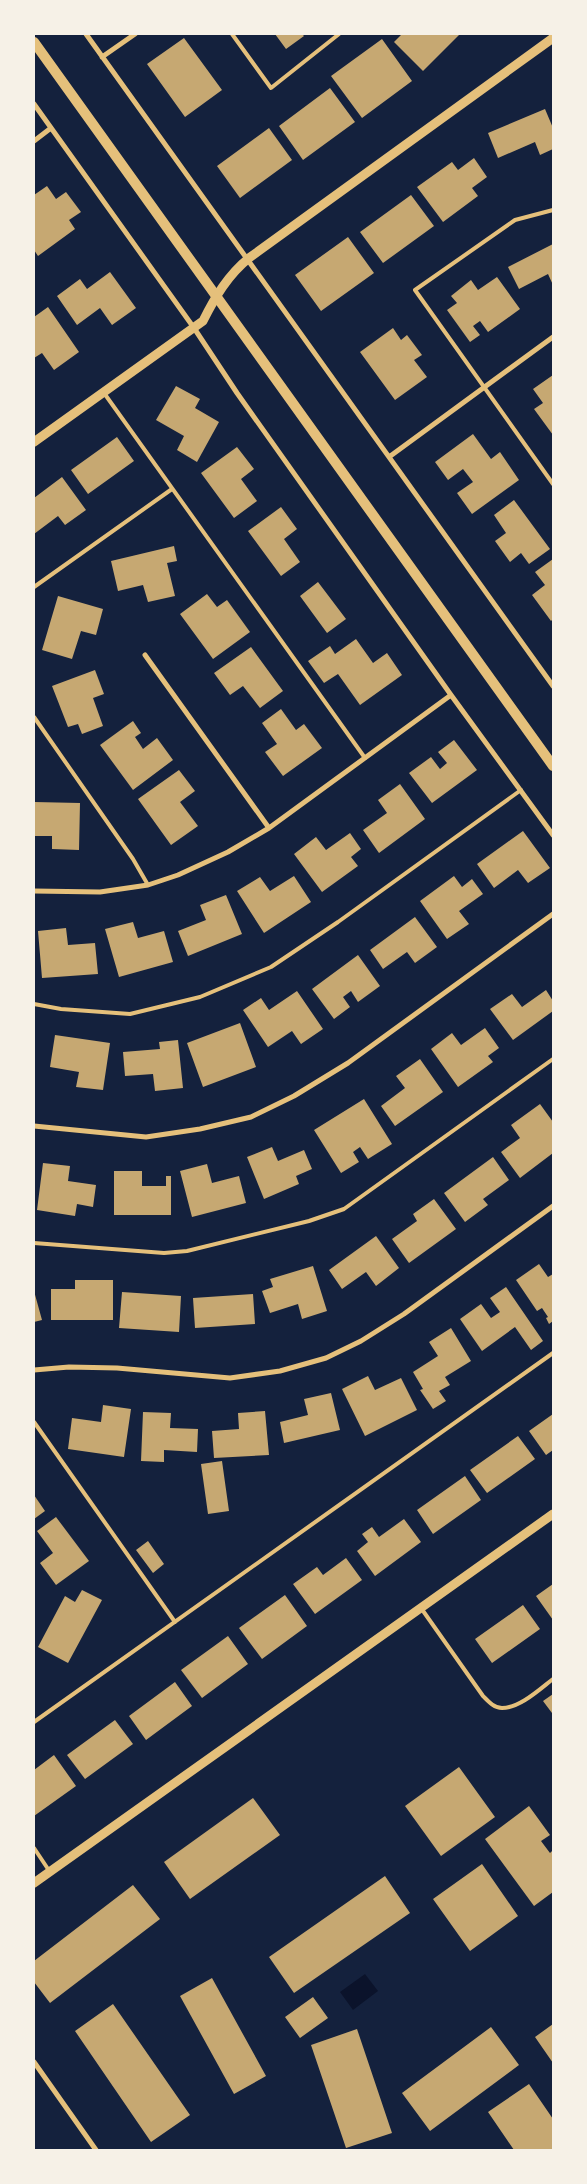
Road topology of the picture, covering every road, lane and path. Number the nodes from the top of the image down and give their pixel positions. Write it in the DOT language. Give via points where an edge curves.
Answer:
graph roads {
  1 [pos="86,34"];
  2 [pos="135,34"];
  3 [pos="232,34"];
  4 [pos="339,34"];
  5 [pos="553,38"];
  6 [pos="34,42"];
  7 [pos="102,57"];
  8 [pos="34,104"];
  9 [pos="51,128"];
  10 [pos="34,141"];
  11 [pos="553,210"];
  12 [pos="249,258"];
  13 [pos="216,297"];
  14 [pos="194,328"];
  15 [pos="553,337"];
  16 [pos="484,387"];
  17 [pos="104,393"];
  18 [pos="34,442"];
  19 [pos="389,457"];
  20 [pos="553,484"];
  21 [pos="172,489"];
  22 [pos="34,587"];
  23 [pos="145,655"];
  24 [pos="553,686"];
  25 [pos="451,695"];
  26 [pos="34,717"];
  27 [pos="365,758"];
  28 [pos="553,766"];
  29 [pos="521,790"];
  30 [pos="269,828"];
  31 [pos="553,835"];
  32 [pos="148,885"];
  33 [pos="34,891"];
  34 [pos="553,914"];
  35 [pos="34,1004"];
  36 [pos="553,1059"];
  37 [pos="34,1126"];
  38 [pos="553,1206"];
  39 [pos="34,1243"];
  40 [pos="553,1353"];
  41 [pos="34,1370"];
  42 [pos="34,1422"];
  43 [pos="553,1514"];
  44 [pos="420,1607"];
  45 [pos="175,1622"];
  46 [pos="553,1679"];
  47 [pos="34,1722"];
  48 [pos="34,1848"];
  49 [pos="50,1872"];
  50 [pos="34,1883"];
  51 [pos="34,2062"];
  52 [pos="96,2150"];
  1 -- 7 [label="street"];
  2 -- 7 [label="street"];
  3 -- 4 [label="lane" via="271,88"];
  5 -- 12 [label="street"];
  6 -- 13 [label="main road"];
  7 -- 12 [label="street"];
  8 -- 9 [label="street"];
  9 -- 10 [label="street"];
  9 -- 14 [label="street"];
  11 -- 16 [label="lane" via="515,220 415,290"];
  12 -- 13 [label="street" via="237,268"];
  12 -- 19 [label="street"];
  13 -- 14 [label="street" via="204,321"];
  13 -- 28 [label="main road"];
  14 -- 17 [label="street"];
  14 -- 25 [label="street"];
  15 -- 16 [label="street"];
  16 -- 19 [label="street"];
  16 -- 20 [label="lane"];
  17 -- 18 [label="street"];
  17 -- 21 [label="lane"];
  19 -- 24 [label="street"];
  21 -- 22 [label="lane"];
  21 -- 27 [label="lane"];
  23 -- 30 [label="street"];
  25 -- 27 [label="street"];
  25 -- 29 [label="street"];
  26 -- 32 [label="lane"];
  27 -- 30 [label="street"];
  29 -- 31 [label="street"];
  29 -- 35 [label="lane" via="271,967 200,997 130,1014"];
  30 -- 32 [label="street" via="228,852"];
  32 -- 33 [label="street" via="100,892"];
  34 -- 37 [label="street" via="348,1063 294,1096 251,1117 200,1129 146,1136"];
  36 -- 39 [label="lane" via="344,1210 187,1251"];
  38 -- 41 [label="street" via="404,1314 326,1358 280,1371 230,1378 116,1368"];
  40 -- 45 [label="lane"];
  42 -- 45 [label="lane"];
  43 -- 44 [label="street"];
  44 -- 46 [label="lane" via="492,1704 502,1708 515,1705"];
  44 -- 49 [label="street"];
  45 -- 47 [label="lane"];
  48 -- 49 [label="lane"];
  49 -- 50 [label="street"];
  51 -- 52 [label="street"];
}
